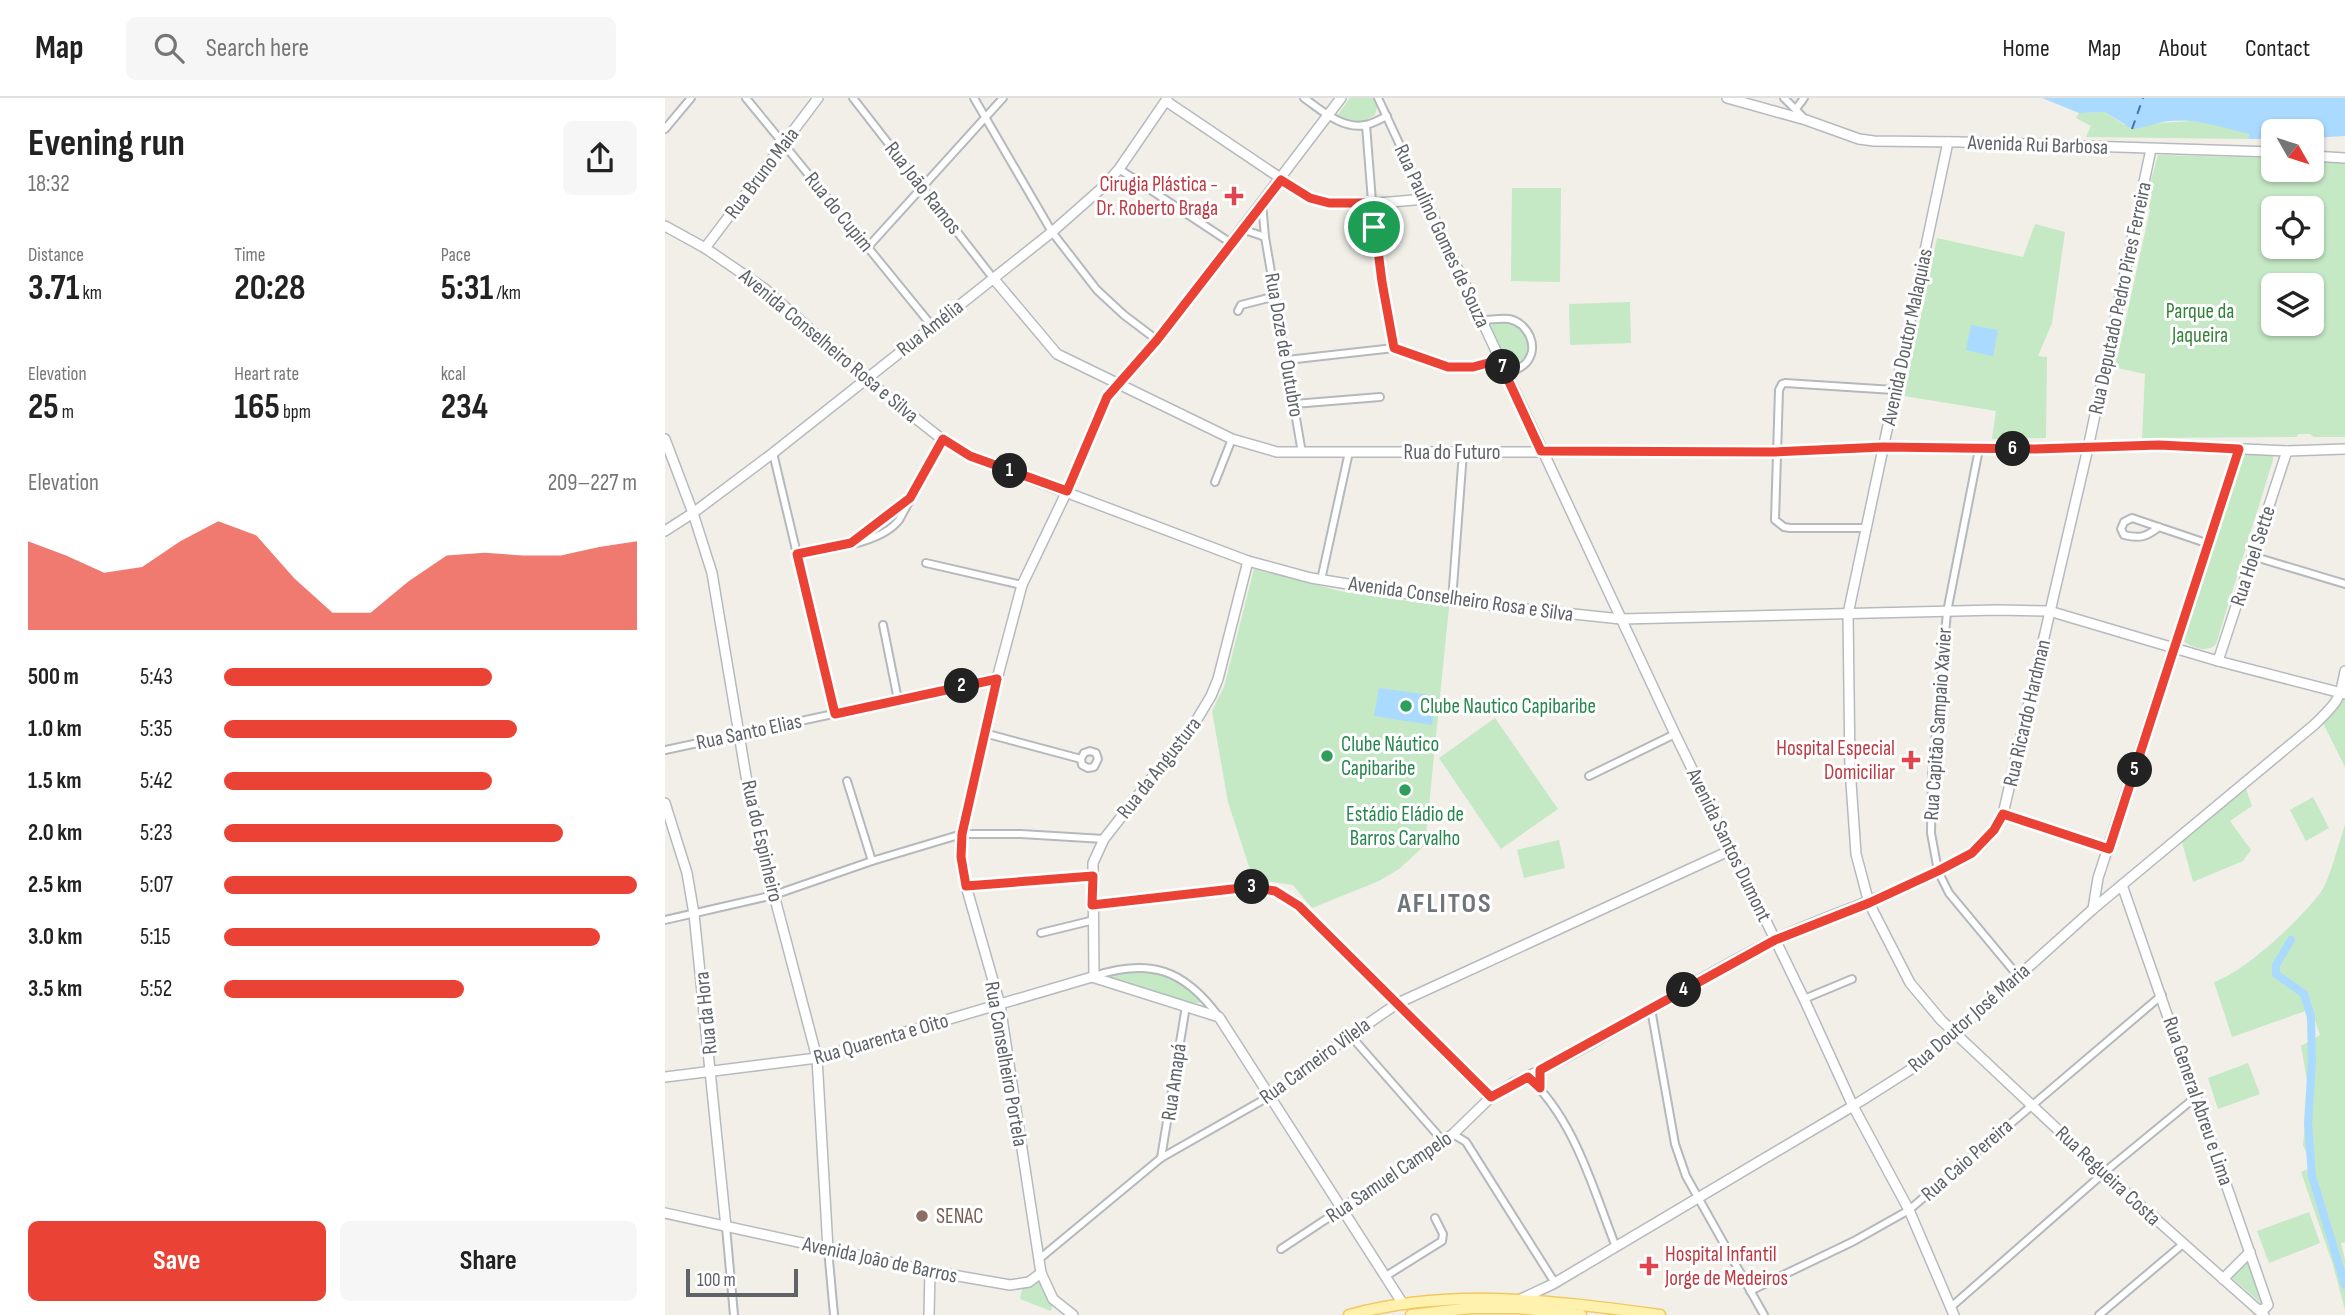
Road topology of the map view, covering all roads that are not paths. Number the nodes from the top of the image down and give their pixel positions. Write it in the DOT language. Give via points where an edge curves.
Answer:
graph roads {
  1 [pos="691,98"];
  2 [pos="746,98"];
  3 [pos="818,98"];
  4 [pos="853,98"];
  5 [pos="974,98"];
  6 [pos="1003,98"];
  7 [pos="1304,98"];
  8 [pos="1341,98"];
  9 [pos="1378,98"];
  10 [pos="1727,98"];
  11 [pos="1784,98"];
  12 [pos="1804,98"];
  13 [pos="1167,99"];
  14 [pos="1796,109"];
  15 [pos="1328,116"];
  16 [pos="1387,116"];
  17 [pos="985,118"];
  18 [pos="1806,120"];
  19 [pos="1366,125"];
  20 [pos="665,129"];
  21 [pos="1948,142"];
  22 [pos="784,145"];
  23 [pos="2151,149"];
  24 [pos="2261,152"];
  25 [pos="2324,157"];
  26 [pos="2345,158"];
  27 [pos="1119,169"];
  28 [pos="1281,180"];
  29 [pos="923,187"];
  30 [pos="1425,199"];
  31 [pos="1262,203"];
  32 [pos="1372,203"];
  33 [pos="665,226"];
  34 [pos="1242,229"];
  35 [pos="1052,232"];
  36 [pos="1265,237"];
  37 [pos="1231,243"];
  38 [pos="868,247"];
  39 [pos="705,248"];
  40 [pos="993,278"];
  41 [pos="1276,296"];
  42 [pos="1238,312"];
  43 [pos="1482,320"];
  44 [pos="932,326"];
  45 [pos="1157,340"];
  46 [pos="1394,348"];
  47 [pos="1287,360"];
  48 [pos="1499,360"];
  49 [pos="1507,375"];
  50 [pos="866,379"];
  51 [pos="1117,383"];
  52 [pos="1895,390"];
  53 [pos="1380,397"];
  54 [pos="1294,404"];
  55 [pos="665,439"];
  56 [pos="943,439"];
  57 [pos="1232,439"];
  58 [pos="1883,447"];
  59 [pos="2088,448"];
  60 [pos="1979,449"];
  61 [pos="2239,449"];
  62 [pos="2345,449"];
  63 [pos="1541,451"];
  64 [pos="2287,451"];
  65 [pos="1349,452"];
  66 [pos="1463,452"];
  67 [pos="1775,452"];
  68 [pos="773,453"];
  69 [pos="1302,453"];
  70 [pos="1215,482"];
  71 [pos="1067,491"];
  72 [pos="910,498"];
  73 [pos="693,513"];
  74 [pos="2159,527"];
  75 [pos="1867,528"];
  76 [pos="665,531"];
  77 [pos="851,543"];
  78 [pos="2209,544"];
  79 [pos="797,554"];
  80 [pos="2252,556"];
  81 [pos="1248,561"];
  82 [pos="926,563"];
  83 [pos="1321,580"];
  84 [pos="2345,584"];
  85 [pos="1021,585"];
  86 [pos="1452,601"];
  87 [pos="2049,611"];
  88 [pos="1947,612"];
  89 [pos="1848,614"];
  90 [pos="1621,619"];
  91 [pos="883,625"];
  92 [pos="2174,649"];
  93 [pos="2218,661"];
  94 [pos="2345,671"];
  95 [pos="997,679"];
  96 [pos="2343,693"];
  97 [pos="898,700"];
  98 [pos="835,714"];
  99 [pos="984,733"];
  100 [pos="1675,734"];
  101 [pos="738,735"];
  102 [pos="665,750"];
  103 [pos="1081,759"];
  104 [pos="1589,776"];
  105 [pos="847,781"];
  106 [pos="665,803"];
  107 [pos="2003,814"];
  108 [pos="962,834"];
  109 [pos="1104,839"];
  110 [pos="2109,849"];
  111 [pos="1731,850"];
  112 [pos="872,861"];
  113 [pos="1938,871"];
  114 [pos="1093,876"];
  115 [pos="966,886"];
  116 [pos="2122,886"];
  117 [pos="774,895"];
  118 [pos="2094,895"];
  119 [pos="2104,901"];
  120 [pos="1869,903"];
  121 [pos="1092,905"];
  122 [pos="2093,909"];
  123 [pos="695,914"];
  124 [pos="665,920"];
  125 [pos="1094,920"];
  126 [pos="1041,933"];
  127 [pos="1775,940"];
  128 [pos="1093,976"];
  129 [pos="2018,976"];
  130 [pos="1852,979"];
  131 [pos="2162,995"];
  132 [pos="1804,999"];
  133 [pos="1398,1003"];
  134 [pos="1000,1005"];
  135 [pos="1187,1006"];
  136 [pos="1651,1009"];
  137 [pos="1219,1017"];
  138 [pos="1955,1034"];
  139 [pos="1350,1035"];
  140 [pos="817,1058"];
  141 [pos="1540,1070"];
  142 [pos="712,1071"];
  143 [pos="665,1077"];
  144 [pos="1528,1077"];
  145 [pos="1540,1088"];
  146 [pos="1270,1096"];
  147 [pos="2197,1096"];
  148 [pos="1491,1097"];
  149 [pos="2032,1105"];
  150 [pos="1853,1106"];
  151 [pos="1463,1125"];
  152 [pos="1453,1134"];
  153 [pos="1443,1141"];
  154 [pos="1466,1142"];
  155 [pos="1161,1158"];
  156 [pos="2104,1173"];
  157 [pos="1697,1199"];
  158 [pos="1343,1208"];
  159 [pos="1909,1210"];
  160 [pos="665,1213"];
  161 [pos="1435,1218"];
  162 [pos="726,1227"];
  163 [pos="2182,1244"];
  164 [pos="1616,1247"];
  165 [pos="1281,1249"];
  166 [pos="828,1250"];
  167 [pos="2250,1252"];
  168 [pos="1038,1260"];
  169 [pos="930,1271"];
  170 [pos="1041,1273"];
  171 [pos="1386,1276"];
  172 [pos="2223,1279"];
  173 [pos="1554,1283"];
  174 [pos="1750,1292"];
  175 [pos="1553,1301"];
  176 [pos="1520,1303"];
  177 [pos="1403,1304"];
  178 [pos="1472,1307"];
  179 [pos="1531,1311"];
  180 [pos="1953,1311"];
  181 [pos="1457,1312"];
  182 [pos="2261,1312"];
  183 [pos="734,1315"];
  184 [pos="834,1315"];
  185 [pos="929,1315"];
  186 [pos="1073,1315"];
  187 [pos="1349,1315"];
  188 [pos="1411,1315"];
  189 [pos="1504,1315"];
  190 [pos="1581,1315"];
  191 [pos="1660,1315"];
  192 [pos="1764,1315"];
  193 [pos="2099,1315"];
  1 -- 20 [label="street"];
  2 -- 22 [label="street, Rua do Cupim"];
  3 -- 22 [label="street, Rua Bruno Maia"];
  4 -- 29 [label="street, Rua João Ramos"];
  5 -- 17 [label="street"];
  6 -- 17 [label="street"];
  7 -- 15 [label="street"];
  8 -- 15 [label="street, Rua Conselheiro Portela"];
  9 -- 16 [label="street, Rua Paulino Gomes de Souza"];
  10 -- 18 [label="street, Avenida Rui Barbosa"];
  11 -- 14 [label="street, Avenida Rui Barbosa"];
  12 -- 14 [label="street"];
  13 -- 27 [label="street, Rua Amélia"];
  13 -- 28 [label="street"];
  14 -- 18 [label="street, Avenida Rui Barbosa"];
  15 -- 19 [label="street" via="1350,125"];
  15 -- 28 [label="street, Rua Conselheiro Portela"];
  16 -- 19 [label="street"];
  16 -- 30 [label="street, Rua Paulino Gomes de Souza"];
  17 -- 29 [label="street"];
  17 -- 35 [label="street"];
  18 -- 21 [label="street, Avenida Rui Barbosa" via="1859,139"];
  19 -- 32 [label="street"];
  21 -- 23 [label="street, Avenida Rui Barbosa"];
  21 -- 52 [label="street, Avenida Doutor Malaquias"];
  22 -- 38 [label="street, Rua do Cupim"];
  22 -- 39 [label="street, Rua Bruno Maia"];
  23 -- 24 [label="street, Avenida Rui Barbosa"];
  23 -- 59 [label="street, Rua Deputado Pedro Pires Ferreira"];
  25 -- 26 [label="street"];
  27 -- 35 [label="street, Rua Amélia"];
  27 -- 37 [label="street"];
  28 -- 31 [label="street, Rua Conselheiro Portela"];
  28 -- 32 [label="street" via="1310,198 1329,203"];
  29 -- 38 [label="street"];
  29 -- 40 [label="street, Rua João Ramos"];
  30 -- 32 [label="street"];
  30 -- 43 [label="street, Rua Paulino Gomes de Souza"];
  31 -- 34 [label="street, Rua Conselheiro Portela"];
  31 -- 36 [label="street, Rua Doze de Outubro"];
  32 -- 46 [label="street"];
  33 -- 39 [label="street, Avenida Conselheiro Rosa e Silva"];
  34 -- 36 [label="street"];
  34 -- 37 [label="street, Rua Conselheiro Portela"];
  35 -- 40 [label="street, Rua Amélia"];
  35 -- 45 [label="street" via="1097,290"];
  36 -- 41 [label="street, Rua Doze de Outubro"];
  37 -- 45 [label="street, Rua Conselheiro Portela"];
  38 -- 44 [label="street, Rua do Cupim"];
  39 -- 50 [label="street, Avenida Conselheiro Rosa e Silva" via="765,289"];
  40 -- 44 [label="street, Rua Amélia"];
  40 -- 51 [label="street, Rua do Futuro" via="1057,354"];
  41 -- 42 [label="street" via="1241,304"];
  41 -- 47 [label="street, Rua Doze de Outubro"];
  43 -- 48 [label="street, Rua Paulino Gomes de Souza"];
  43 -- 49 [label="street" via="1511,319 1528,332 1529,357"];
  44 -- 50 [label="street, Rua Amélia"];
  45 -- 51 [label="street, Rua Conselheiro Portela"];
  46 -- 47 [label="street"];
  46 -- 48 [label="street" via="1448,367"];
  47 -- 54 [label="street, Rua Doze de Outubro"];
  48 -- 49 [label="street, Rua Paulino Gomes de Souza"];
  49 -- 63 [label="street, Rua Paulino Gomes de Souza"];
  50 -- 56 [label="street, Avenida Conselheiro Rosa e Silva"];
  50 -- 68 [label="street, Rua Amélia"];
  51 -- 57 [label="street, Rua do Futuro"];
  51 -- 71 [label="street, Rua Conselheiro Portela"];
  52 -- 58 [label="street, Avenida Doutor Malaquias"];
  52 -- 67 [label="street" via="1782,384"];
  53 -- 54 [label="street"];
  54 -- 69 [label="street, Rua Doze de Outubro"];
  55 -- 73 [label="street, Rua do Espinheiro"];
  56 -- 71 [label="street, Avenida Conselheiro Rosa e Silva" via="970,456"];
  56 -- 72 [label="street"];
  57 -- 69 [label="street, Rua do Futuro" via="1266,450"];
  57 -- 70 [label="street"];
  58 -- 60 [label="street, Rua do Futuro"];
  58 -- 67 [label="street, Rua do Futuro"];
  58 -- 75 [label="street, Avenida Doutor Malaquias"];
  59 -- 60 [label="street, Rua do Futuro"];
  59 -- 61 [label="street, Rua do Futuro"];
  59 -- 87 [label="street, Rua Deputado Pedro Pires Ferreira"];
  60 -- 88 [label="street, Rua Capitão Sampaio Xavier"];
  61 -- 64 [label="street, Rua do Futuro"];
  61 -- 78 [label="street"];
  62 -- 64 [label="street, Rua do Futuro"];
  63 -- 66 [label="street, Rua do Futuro"];
  63 -- 67 [label="street, Rua do Futuro"];
  63 -- 90 [label="street, Avenida Santos Dumont"];
  64 -- 80 [label="street, Rua Hoel Sette"];
  65 -- 66 [label="street, Rua do Futuro"];
  65 -- 69 [label="street, Rua do Futuro"];
  65 -- 83 [label="street"];
  66 -- 86 [label="street"];
  67 -- 75 [label="street" via="1774,515 1779,525"];
  68 -- 73 [label="street, Rua Amélia"];
  68 -- 79 [label="street"];
  71 -- 81 [label="street, Avenida Conselheiro Rosa e Silva"];
  71 -- 85 [label="street, Rua Conselheiro Portela"];
  72 -- 77 [label="street"];
  72 -- 77 [label="street" via="891,530"];
  73 -- 76 [label="street, Rua Amélia"];
  73 -- 101 [label="street, Rua do Espinheiro" via="712,573"];
  74 -- 74 [label="street" via="2131,518 2121,529 2137,539"];
  74 -- 78 [label="street"];
  75 -- 89 [label="street, Avenida Doutor Malaquias"];
  77 -- 79 [label="street"];
  78 -- 92 [label="street"];
  79 -- 98 [label="street"];
  80 -- 84 [label="street"];
  80 -- 93 [label="street, Rua Hoel Sette"];
  81 -- 83 [label="street, Avenida Conselheiro Rosa e Silva"];
  81 -- 109 [label="street, Rua da Angustura" via="1211,696"];
  82 -- 85 [label="street"];
  83 -- 86 [label="street, Avenida Conselheiro Rosa e Silva"];
  85 -- 95 [label="street, Rua Conselheiro Portela"];
  86 -- 90 [label="street, Avenida Conselheiro Rosa e Silva"];
  87 -- 88 [label="street, Avenida Conselheiro Rosa e Silva"];
  87 -- 92 [label="street, Avenida Conselheiro Rosa e Silva"];
  87 -- 107 [label="street, Rua Ricardo Hardman"];
  88 -- 89 [label="street, Avenida Conselheiro Rosa e Silva"];
  88 -- 113 [label="street, Rua Capitão Sampaio Xavier" via="1932,776 1931,833"];
  89 -- 90 [label="street, Avenida Conselheiro Rosa e Silva"];
  89 -- 120 [label="street, Avenida Doutor Malaquias" via="1856,854"];
  90 -- 100 [label="street, Avenida Santos Dumont"];
  91 -- 97 [label="street"];
  92 -- 93 [label="street, Avenida Conselheiro Rosa e Silva"];
  92 -- 110 [label="street"];
  93 -- 96 [label="street, Avenida Conselheiro Rosa e Silva"];
  94 -- 96 [label="street"];
  95 -- 97 [label="street, Rua Santo Elias"];
  95 -- 99 [label="street, Rua Conselheiro Portela"];
  96 -- 116 [label="street, Rua Doutor José Maria" via="2314,725"];
  97 -- 98 [label="street, Rua Santo Elias"];
  98 -- 101 [label="street, Rua Santo Elias"];
  99 -- 103 [label="street"];
  99 -- 108 [label="street, Rua Conselheiro Portela"];
  100 -- 104 [label="street"];
  100 -- 111 [label="street, Avenida Santos Dumont"];
  101 -- 102 [label="street, Rua Santo Elias"];
  101 -- 117 [label="street, Rua do Espinheiro"];
  105 -- 112 [label="street"];
  106 -- 123 [label="street, Rua da Hora"];
  107 -- 110 [label="street"];
  107 -- 113 [label="street, Rua Samuel Campelo" via="1972,853"];
  108 -- 109 [label="street"];
  108 -- 112 [label="street"];
  108 -- 115 [label="street, Rua Conselheiro Portela"];
  109 -- 114 [label="street, Rua da Angustura" via="1093,863"];
  110 -- 118 [label="street"];
  111 -- 127 [label="street, Avenida Santos Dumont"];
  111 -- 133 [label="street, Rua Carneiro Vilela"];
  112 -- 117 [label="street"];
  113 -- 120 [label="street, Rua Samuel Campelo"];
  113 -- 129 [label="street, Rua Capitão Sampaio Xavier" via="1949,893"];
  114 -- 115 [label="street"];
  114 -- 121 [label="street, Rua da Angustura"];
  115 -- 134 [label="street, Rua Conselheiro Portela"];
  116 -- 119 [label="street, Rua Doutor José Maria"];
  116 -- 131 [label="street, Rua General Abreu e Lima"];
  117 -- 123 [label="street"];
  117 -- 140 [label="street, Rua do Espinheiro"];
  118 -- 119 [label="street"];
  118 -- 122 [label="street"];
  119 -- 122 [label="street, Rua Doutor José Maria"];
  120 -- 127 [label="street, Rua Samuel Campelo"];
  120 -- 138 [label="street, Rua Regueira Costa" via="1910,982"];
  121 -- 125 [label="street, Rua da Angustura"];
  121 -- 133 [label="street" via="1262,887 1286,896"];
  122 -- 129 [label="street, Rua Doutor José Maria"];
  123 -- 124 [label="street"];
  123 -- 142 [label="street, Rua da Hora"];
  125 -- 126 [label="street"];
  125 -- 128 [label="street, Rua da Angustura"];
  127 -- 132 [label="street, Avenida Santos Dumont"];
  127 -- 136 [label="street, Rua Samuel Campelo"];
  128 -- 134 [label="street, Rua Quarenta e Oito"];
  128 -- 135 [label="street"];
  128 -- 137 [label="street, Rua Quarenta e Oito" via="1151,967 1188,982"];
  129 -- 138 [label="street, Rua Doutor José Maria"];
  130 -- 132 [label="street"];
  131 -- 147 [label="street, Rua General Abreu e Lima"];
  131 -- 149 [label="street, Rua Caio Pereira"];
  132 -- 150 [label="street, Avenida Santos Dumont"];
  133 -- 139 [label="street, Rua Carneiro Vilela"];
  133 -- 148 [label="street"];
  134 -- 140 [label="street, Rua Quarenta e Oito"];
  134 -- 168 [label="street, Rua Conselheiro Portela"];
  135 -- 137 [label="street"];
  135 -- 155 [label="street, Rua Amapá"];
  136 -- 141 [label="street, Rua Samuel Campelo"];
  136 -- 157 [label="street" via="1675,1144"];
  137 -- 146 [label="street, Rua Quarenta e Oito"];
  138 -- 149 [label="street, Rua Regueira Costa"];
  138 -- 150 [label="street, Rua Doutor José Maria" via="1924,1061"];
  139 -- 146 [label="street, Rua Carneiro Vilela"];
  139 -- 153 [label="street"];
  140 -- 142 [label="street, Rua Quarenta e Oito"];
  140 -- 166 [label="street, Rua do Espinheiro"];
  141 -- 144 [label="street, Rua Samuel Campelo"];
  141 -- 145 [label="street"];
  142 -- 143 [label="street, Rua Quarenta e Oito"];
  142 -- 162 [label="street, Rua da Hora"];
  144 -- 145 [label="street"];
  144 -- 148 [label="street, Rua Samuel Campelo"];
  145 -- 164 [label="street" via="1570,1134"];
  146 -- 155 [label="street, Rua Carneiro Vilela"];
  146 -- 158 [label="street, Rua Quarenta e Oito"];
  147 -- 156 [label="street"];
  147 -- 167 [label="street, Rua General Abreu e Lima"];
  148 -- 151 [label="street, Rua Samuel Campelo"];
  149 -- 156 [label="street, Rua Regueira Costa"];
  149 -- 159 [label="street, Rua Caio Pereira"];
  150 -- 157 [label="street, Rua Doutor José Maria"];
  150 -- 159 [label="street, Avenida Santos Dumont"];
  151 -- 152 [label="street, Rua Samuel Campelo"];
  151 -- 154 [label="street"];
  152 -- 153 [label="street, Rua Samuel Campelo"];
  152 -- 154 [label="street"];
  153 -- 158 [label="street, Rua Samuel Campelo"];
  154 -- 173 [label="street"];
  155 -- 168 [label="street, Rua Carneiro Vilela"];
  156 -- 163 [label="street, Rua Regueira Costa"];
  156 -- 180 [label="street"];
  157 -- 164 [label="street, Rua Doutor José Maria"];
  157 -- 174 [label="street"];
  158 -- 165 [label="street, Rua Samuel Campelo"];
  158 -- 171 [label="street, Rua Quarenta e Oito"];
  159 -- 174 [label="street, Rua Caio Pereira"];
  159 -- 180 [label="street, Avenida Santos Dumont"];
  160 -- 162 [label="street, Avenida João de Barros"];
  161 -- 171 [label="street" via="1442,1241"];
  162 -- 166 [label="street, Avenida João de Barros"];
  162 -- 183 [label="street"];
  163 -- 172 [label="street, Rua Regueira Costa"];
  163 -- 193 [label="street"];
  164 -- 173 [label="street, Rua Doutor José Maria"];
  166 -- 169 [label="street, Avenida João de Barros"];
  166 -- 184 [label="street"];
  167 -- 172 [label="street"];
  167 -- 182 [label="street, Rua General Abreu e Lima" via="2268,1305"];
  168 -- 170 [label="street, Rua Conselheiro Portela"];
  169 -- 170 [label="street, Avenida João de Barros" via="1010,1285 1029,1282"];
  169 -- 185 [label="street"];
  170 -- 186 [label="street" via="1053,1299"];
  171 -- 177 [label="street, Rua Quarenta e Oito"];
  172 -- 182 [label="street, Rua Regueira Costa"];
  173 -- 175 [label="street"];
  173 -- 176 [label="street, Rua Doutor José Maria"];
  174 -- 192 [label="street"];
  175 -- 176 [label="main road"];
  175 -- 191 [label="main road"];
  176 -- 178 [label="main road"];
  176 -- 179 [label="main road"];
  176 -- 189 [label="street, Rua Doutor José Maria"];
  177 -- 178 [label="main road"];
  177 -- 187 [label="main road"];
  178 -- 181 [label="main road"];
  179 -- 190 [label="main road"];
  181 -- 188 [label="main road"];
}
